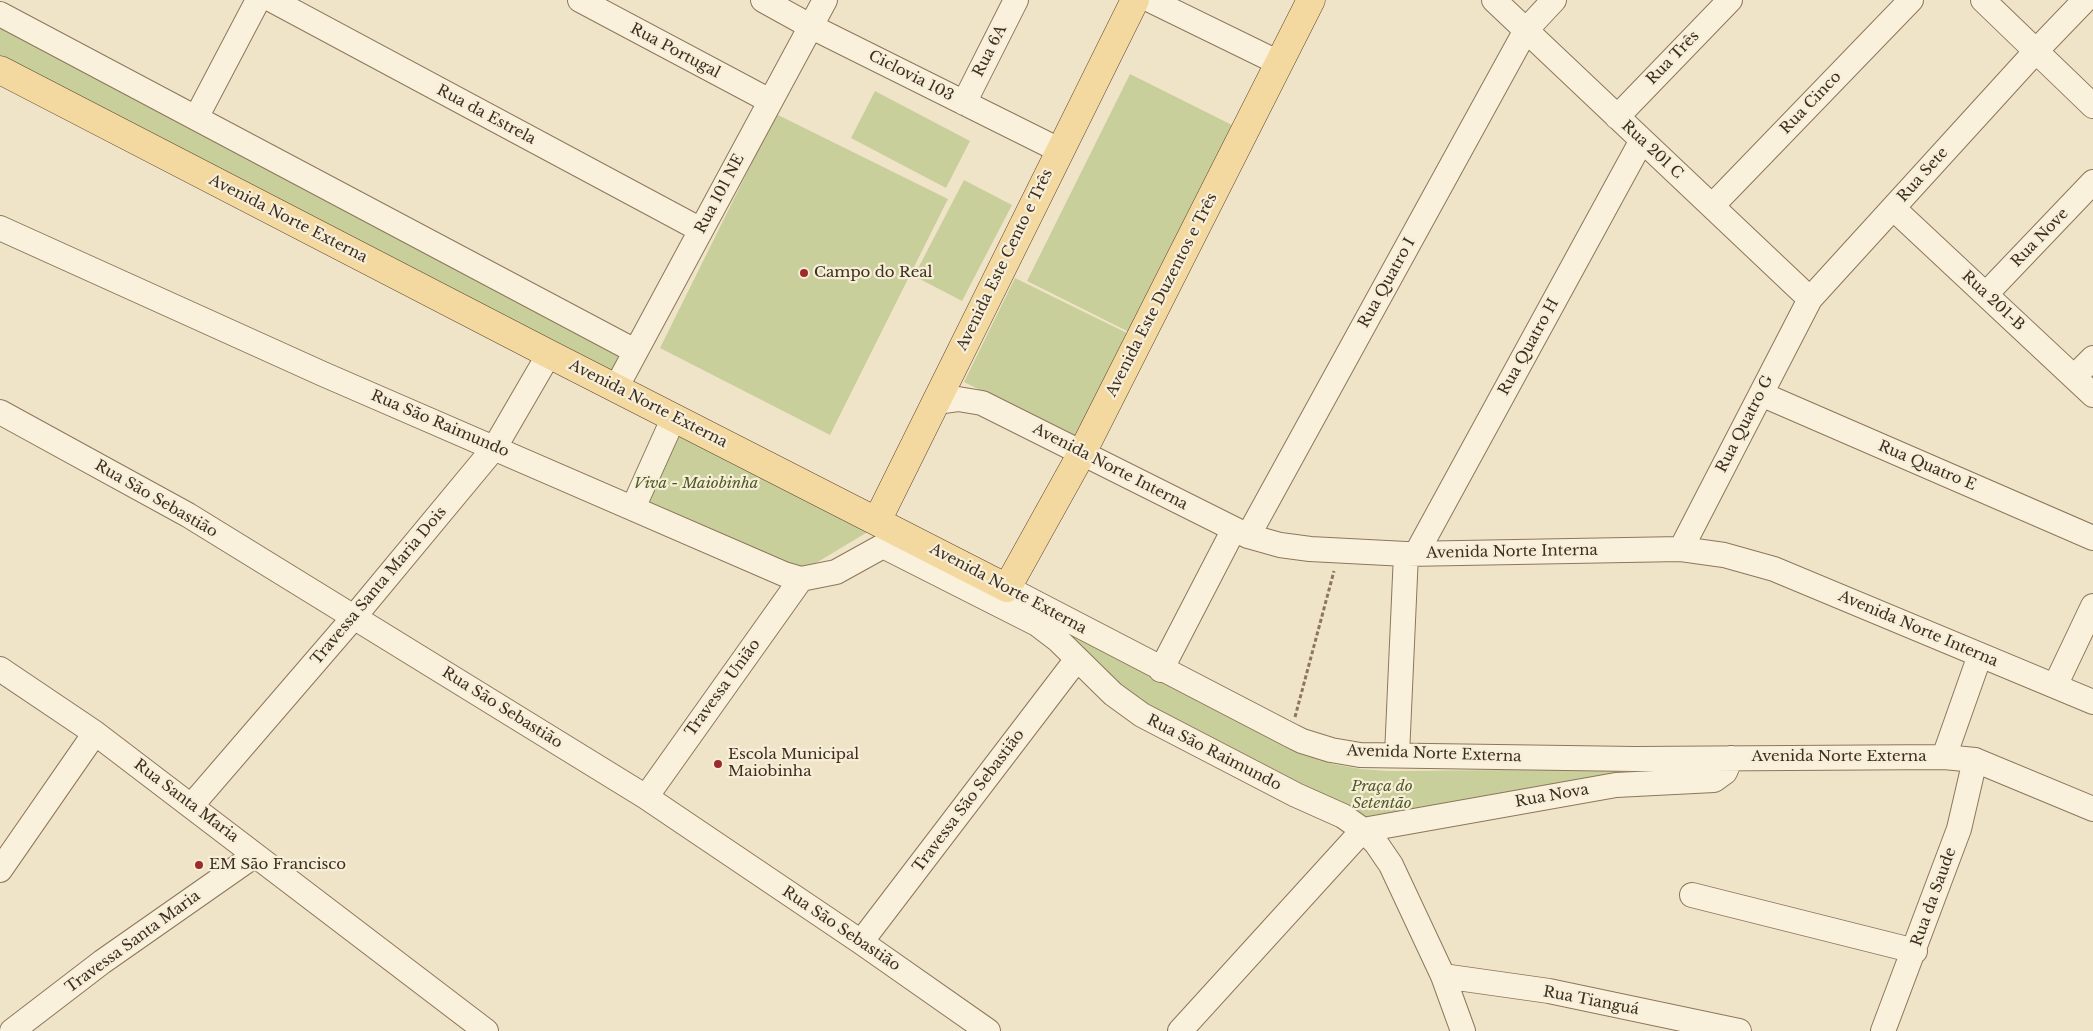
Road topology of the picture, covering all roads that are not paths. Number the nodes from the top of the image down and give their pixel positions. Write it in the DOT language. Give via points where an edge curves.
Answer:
graph roads {
  1 [pos="258,0"];
  2 [pos="272,0"];
  3 [pos="580,0"];
  4 [pos="763,0"];
  5 [pos="824,0"];
  6 [pos="1016,0"];
  7 [pos="1135,0"];
  8 [pos="1150,0"];
  9 [pos="1311,0"];
  10 [pos="1494,0"];
  11 [pos="1554,0"];
  12 [pos="1730,0"];
  13 [pos="1911,0"];
  14 [pos="2084,0"];
  15 [pos="1987,4"];
  16 [pos="0,14"];
  17 [pos="810,26"];
  18 [pos="1526,30"];
  19 [pos="2036,51"];
  20 [pos="1279,63"];
  21 [pos="0,70"];
  22 [pos="2088,101"];
  23 [pos="770,102"];
  24 [pos="964,103"];
  25 [pos="1617,117"];
  26 [pos="196,118"];
  27 [pos="1642,140"];
  28 [pos="1059,150"];
  29 [pos="2093,182"];
  30 [pos="1712,206"];
  31 [pos="1893,208"];
  32 [pos="0,228"];
  33 [pos="701,230"];
  34 [pos="1986,294"];
  35 [pos="1810,299"];
  36 [pos="635,351"];
  37 [pos="549,354"];
  38 [pos="2093,358"];
  39 [pos="2074,377"];
  40 [pos="616,388"];
  41 [pos="1761,394"];
  42 [pos="2093,395"];
  43 [pos="936,402"];
  44 [pos="0,412"];
  45 [pos="674,417"];
  46 [pos="495,447"];
  47 [pos="1082,453"];
  48 [pos="633,508"];
  49 [pos="884,532"];
  50 [pos="1241,533"];
  51 [pos="2093,538"];
  52 [pos="1681,549"];
  53 [pos="1411,554"];
  54 [pos="801,579"];
  55 [pos="1007,588"];
  56 [pos="2093,606"];
  57 [pos="354,617"];
  58 [pos="1980,655"];
  59 [pos="1077,659"];
  60 [pos="0,669"];
  61 [pos="1161,670"];
  62 [pos="2055,686"];
  63 [pos="2093,702"];
  64 [pos="95,732"];
  65 [pos="1397,755"];
  66 [pos="1944,756"];
  67 [pos="1731,758"];
  68 [pos="1975,760"];
  69 [pos="646,796"];
  70 [pos="192,805"];
  71 [pos="2093,809"];
  72 [pos="1363,830"];
  73 [pos="255,855"];
  74 [pos="0,870"];
  75 [pos="1692,895"];
  76 [pos="861,942"];
  77 [pos="1915,951"];
  78 [pos="1443,976"];
  79 [pos="12,1031"];
  80 [pos="486,1031"];
  81 [pos="988,1031"];
  82 [pos="1180,1031"];
  83 [pos="1463,1031"];
  84 [pos="1738,1031"];
  85 [pos="1883,1031"];
  1 -- 26 [label="street"];
  2 -- 33 [label="street, Rua da Estrela"];
  3 -- 23 [label="street, Rua Portugal"];
  4 -- 17 [label="street, Ciclovia 103"];
  5 -- 17 [label="street, Rua 101 NE"];
  6 -- 24 [label="street, Rua 6A"];
  7 -- 28 [label="main road, Avenida Este Cento e Três"];
  8 -- 20 [label="street"];
  9 -- 20 [label="main road, Avenida Este Duzentos e Três"];
  10 -- 18 [label="street, Rua 201 C"];
  11 -- 18 [label="street, Rua Quatro I"];
  12 -- 25 [label="street, Rua Três"];
  13 -- 30 [label="street, Rua Cinco"];
  14 -- 19 [label="street, Rua Sete"];
  15 -- 19 [label="street"];
  16 -- 26 [label="street"];
  17 -- 23 [label="street, Rua 101 NE"];
  17 -- 24 [label="street, Ciclovia 103"];
  18 -- 25 [label="street, Rua 201 C"];
  18 -- 50 [label="street, Rua Quatro I"];
  19 -- 22 [label="street"];
  19 -- 31 [label="street, Rua Sete"];
  20 -- 47 [label="main road, Avenida Este Duzentos e Três"];
  21 -- 37 [label="main road, Avenida Norte Externa"];
  23 -- 33 [label="street, Rua 101 NE"];
  24 -- 28 [label="street, Ciclovia 103"];
  25 -- 27 [label="street, Rua 201 C"];
  26 -- 36 [label="street"];
  27 -- 30 [label="street, Rua 201 C"];
  27 -- 53 [label="street, Rua Quatro H"];
  28 -- 43 [label="main road, Avenida Este Cento e Três"];
  29 -- 34 [label="street, Rua Nove"];
  30 -- 35 [label="street, Rua 201 C"];
  31 -- 34 [label="street, Rua 201-B"];
  31 -- 35 [label="street, Rua Sete"];
  32 -- 46 [label="street, Rua São Raimundo"];
  33 -- 36 [label="street, Rua 101 NE"];
  34 -- 39 [label="street, Rua 201-B"];
  35 -- 41 [label="street, Rua Quatro G"];
  36 -- 40 [label="street, Rua 101 NE"];
  37 -- 40 [label="main road, Avenida Norte Externa"];
  37 -- 46 [label="street, Travessa Santa Maria Dois"];
  38 -- 39 [label="street"];
  39 -- 42 [label="street, Rua 201-B"];
  40 -- 45 [label="main road, Avenida Norte Externa"];
  41 -- 51 [label="street, Rua Quatro E"];
  41 -- 52 [label="street, Rua Quatro G"];
  43 -- 47 [label="street, Avenida Norte Interna" via="958,399 982,403"];
  43 -- 49 [label="main road, Avenida Este Cento e Três"];
  44 -- 57 [label="street, Rua São Sebastião" via="188,515"];
  45 -- 48 [label="street"];
  45 -- 49 [label="main road, Avenida Norte Externa"];
  46 -- 48 [label="street, Rua São Raimundo"];
  46 -- 57 [label="street, Travessa Santa Maria Dois"];
  47 -- 50 [label="street, Avenida Norte Interna"];
  47 -- 55 [label="main road, Avenida Este Duzentos e Três"];
  48 -- 54 [label="street, Rua São Raimundo"];
  49 -- 54 [label="street, Rua São Raimundo" via="836,572"];
  49 -- 55 [label="main road, Avenida Norte Externa"];
  49 -- 59 [label="street, Rua São Raimundo" via="1037,624"];
  50 -- 53 [label="street, Avenida Norte Interna" via="1280,545"];
  50 -- 61 [label="street, Rua Quatro I"];
  52 -- 53 [label="street, Avenida Norte Interna"];
  52 -- 58 [label="street, Avenida Norte Interna" via="1724,555 1774,569"];
  53 -- 65 [label="street"];
  54 -- 69 [label="street, Travessa União"];
  55 -- 61 [label="street, Avenida Norte Externa"];
  56 -- 62 [label="street"];
  57 -- 69 [label="street, Rua São Sebastião"];
  57 -- 70 [label="street, Travessa Santa Maria Dois"];
  58 -- 62 [label="street, Avenida Norte Interna"];
  58 -- 66 [label="street"];
  59 -- 72 [label="street, Rua São Raimundo" via="1113,694 1142,715 1343,816"];
  59 -- 76 [label="street, Travessa São Sebastião"];
  60 -- 64 [label="street, Rua Santa Maria"];
  61 -- 65 [label="street, Avenida Norte Externa" via="1302,741 1360,755"];
  62 -- 63 [label="street, Avenida Norte Interna"];
  64 -- 70 [label="street, Rua Santa Maria"];
  64 -- 74 [label="street"];
  65 -- 67 [label="street, Avenida Norte Externa"];
  66 -- 67 [label="street, Avenida Norte Externa"];
  66 -- 68 [label="street, Avenida Norte Externa"];
  67 -- 72 [label="street, Rua Nova" via="1725,772 1714,780 1616,785"];
  68 -- 71 [label="street, Avenida Norte Externa"];
  68 -- 77 [label="street, Rua da Saude" via="1960,829"];
  69 -- 76 [label="street, Rua São Sebastião"];
  70 -- 73 [label="street, Rua Santa Maria"];
  72 -- 78 [label="street, Rua São Raimundo" via="1391,865"];
  72 -- 82 [label="street"];
  73 -- 79 [label="street, Travessa Santa Maria" via="102,962"];
  73 -- 80 [label="street, Rua Santa Maria"];
  75 -- 77 [label="street"];
  76 -- 81 [label="street, Rua São Sebastião"];
  77 -- 85 [label="street, Rua da Saude"];
  78 -- 83 [label="street, Rua São Raimundo"];
  78 -- 84 [label="street, Rua Tianguá" via="1549,991"];
}
